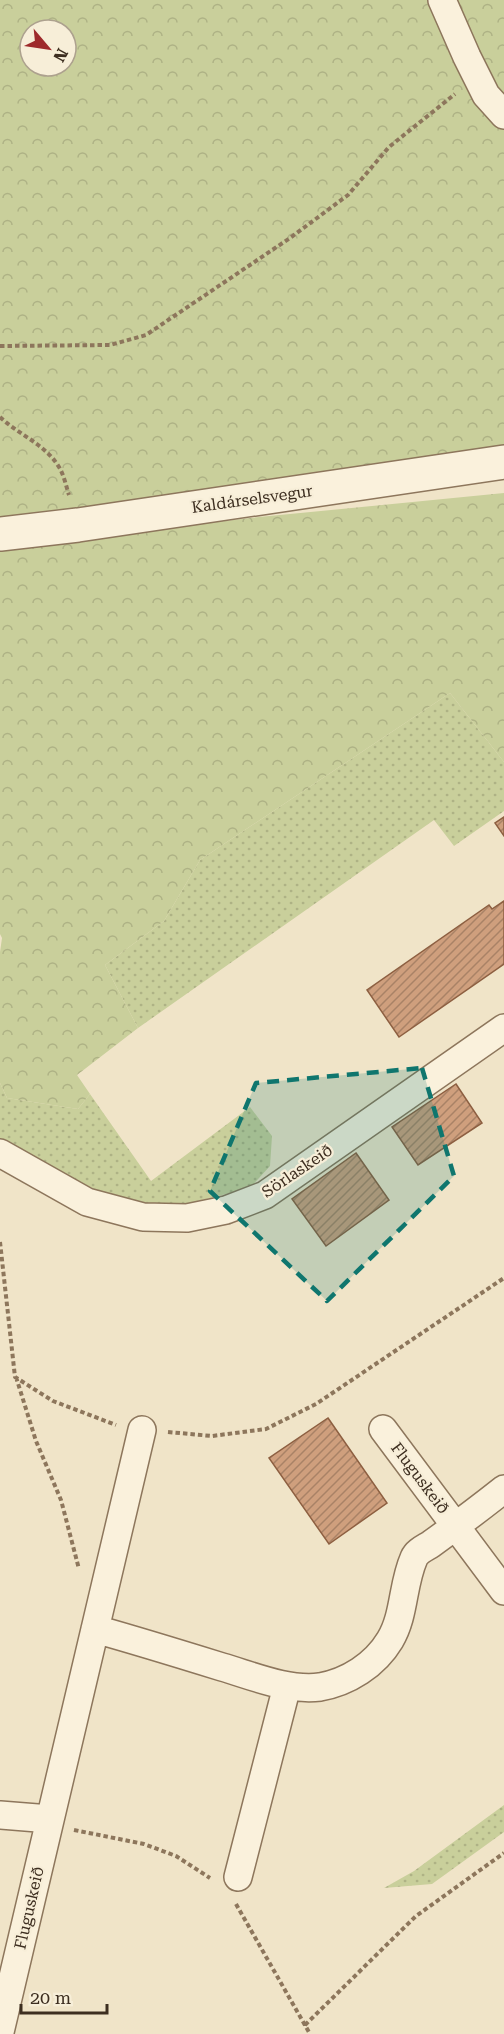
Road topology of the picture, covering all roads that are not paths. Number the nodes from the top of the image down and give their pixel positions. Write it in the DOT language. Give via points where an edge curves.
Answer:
graph roads {
  1 [pos="442,0"];
  2 [pos="504,115"];
  3 [pos="504,462"];
  4 [pos="0,534"];
  5 [pos="504,1029"];
  6 [pos="0,1153"];
  7 [pos="383,1429"];
  8 [pos="142,1430"];
  9 [pos="504,1489"];
  10 [pos="456,1527"];
  11 [pos="504,1591"];
  12 [pos="95,1629"];
  13 [pos="287,1686"];
  14 [pos="0,1815"];
  15 [pos="50,1819"];
  16 [pos="228,1885"];
  17 [pos="0,2032"];
  1 -- 2 [label="street" via="486,95"];
  3 -- 4 [label="street, Kaldárselsvegur"];
  5 -- 6 [label="street, Sörlaskeið" via="266,1195 226,1210 187,1218 143,1217 87,1202"];
  7 -- 10 [label="street, Fluguskeið"];
  8 -- 12 [label="street, Fluguskeið"];
  9 -- 10 [label="street, Fluguskeið"];
  10 -- 11 [label="street, Fluguskeið"];
  10 -- 13 [label="street, Fluguskeið" via="415,1555 398,1623 379,1655 365,1668 336,1683 320,1687"];
  12 -- 13 [label="street, Fluguskeið"];
  12 -- 15 [label="street, Fluguskeið"];
  13 -- 16 [label="street"];
  14 -- 15 [label="street"];
  15 -- 17 [label="street, Fluguskeið"];
}
